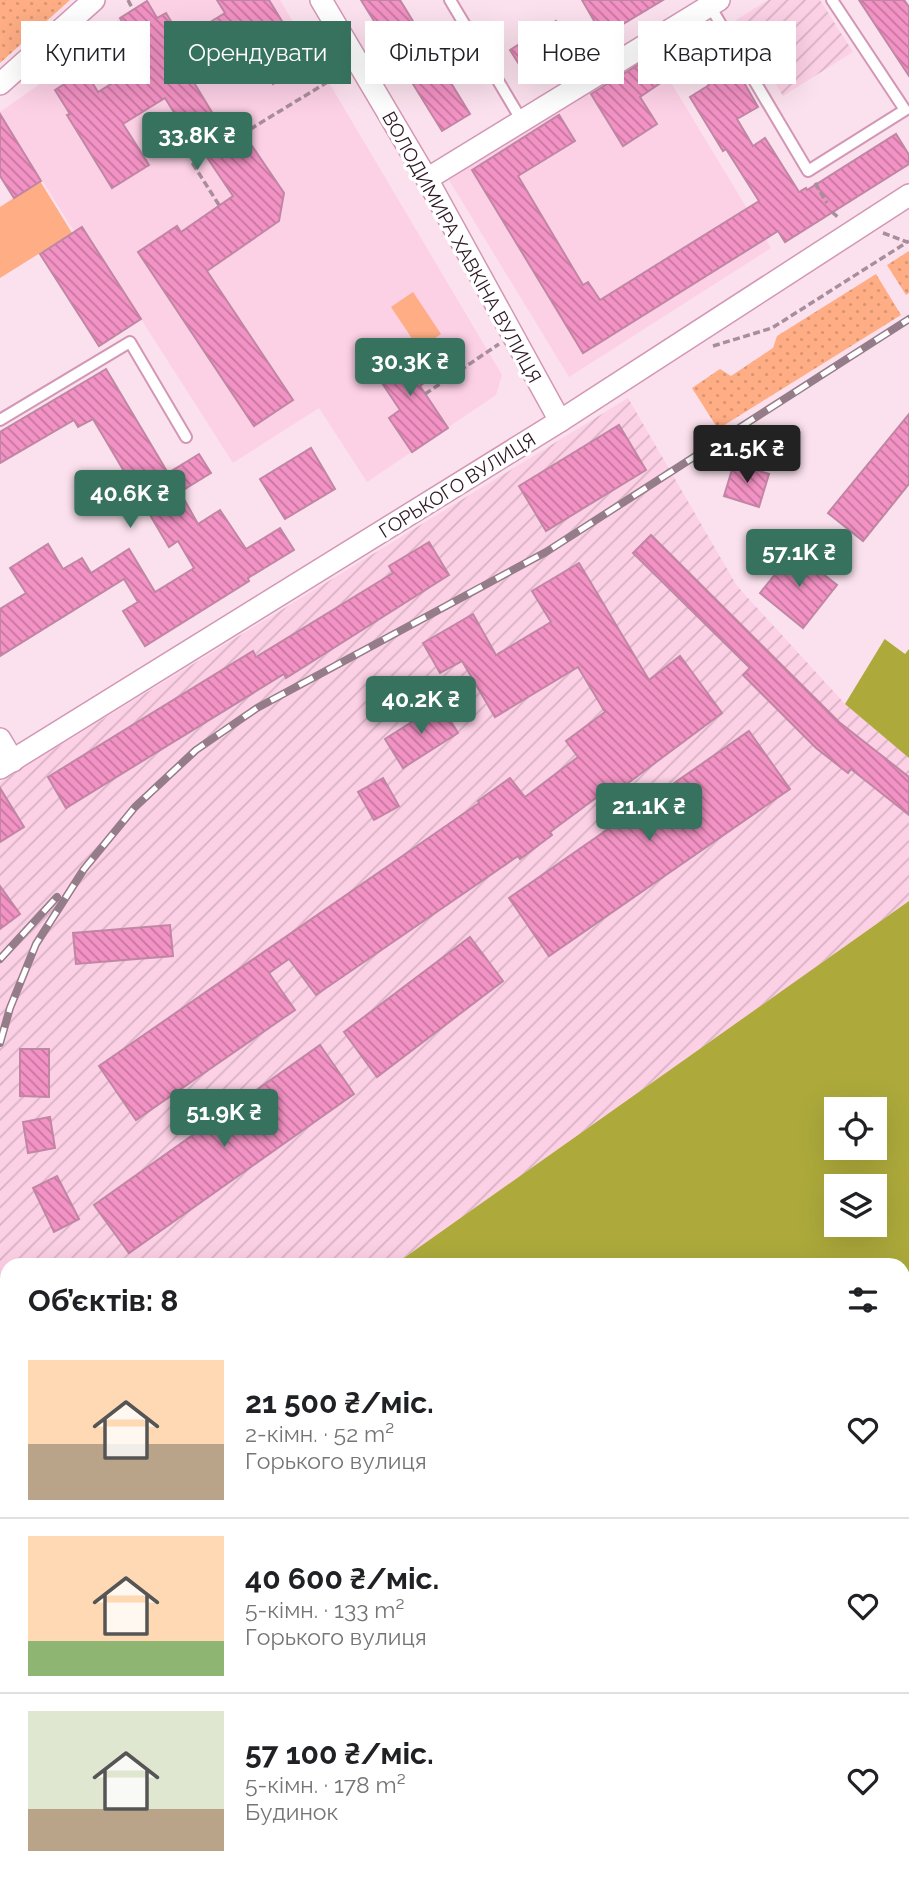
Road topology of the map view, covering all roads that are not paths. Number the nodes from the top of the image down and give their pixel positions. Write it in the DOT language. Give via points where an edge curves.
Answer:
graph roads {
  1 [pos="94,0"];
  2 [pos="321,0"];
  3 [pos="450,0"];
  4 [pos="832,0"];
  5 [pos="715,3"];
  6 [pos="0,83"];
  7 [pos="522,121"];
  8 [pos="427,179"];
  9 [pos="909,195"];
  10 [pos="0,420"];
  11 [pos="559,421"];
  12 [pos="186,436"];
  13 [pos="0,739"];
  14 [pos="6,765"];
  1 -- 6 [label="street"];
  2 -- 8 [label="street, ВОЛОДИМИРА ХАВКІНА ВУЛИЦЯ"];
  3 -- 7 [label="lane"];
  4 -- 5 [label="lane" via="905,110 808,171"];
  5 -- 7 [label="street"];
  7 -- 8 [label="street"];
  8 -- 11 [label="street, ВОЛОДИМИРА ХАВКІНА ВУЛИЦЯ"];
  9 -- 11 [label="street, ГОРЬКОГО ВУЛИЦЯ"];
  10 -- 12 [label="lane" via="130,342"];
  11 -- 14 [label="street, ГОРЬКОГО ВУЛИЦЯ"];
  13 -- 14 [label="street"];
}
